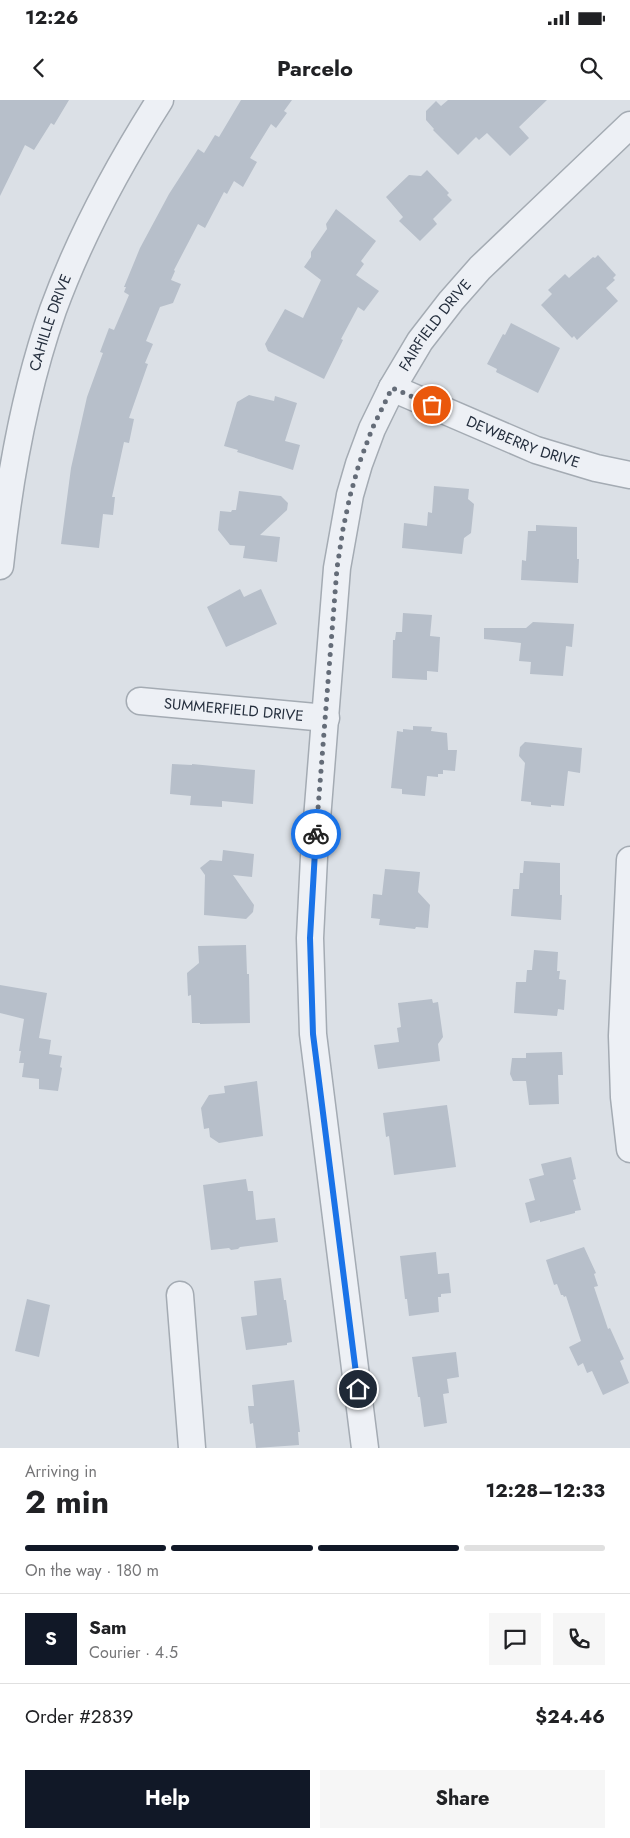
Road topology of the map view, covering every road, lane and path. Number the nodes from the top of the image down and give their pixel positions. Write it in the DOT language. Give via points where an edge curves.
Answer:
graph roads {
  1 [pos="160,100"];
  2 [pos="630,125"];
  3 [pos="392,388"];
  4 [pos="630,474"];
  5 [pos="0,566"];
  6 [pos="140,701"];
  7 [pos="326,718"];
  8 [pos="630,860"];
  9 [pos="630,1149"];
  10 [pos="180,1295"];
  11 [pos="192,1448"];
  12 [pos="365,1448"];
  1 -- 5 [label="street, CAHILLE DRIVE" via="85,234 54,308 32,380 14,458"];
  2 -- 3 [label="street, FAIRFIELD DRIVE" via="474,274 420,341"];
  3 -- 4 [label="street, DEWBERRY DRIVE" via="536,450 596,468"];
  3 -- 7 [label="street, FAIRFIELD DRIVE" via="372,429 350,496 337,568"];
  6 -- 7 [label="street, SUMMERFIELD DRIVE"];
  7 -- 12 [label="street, FAIRFIELD DRIVE" via="310,938 313,1034"];
  8 -- 9 [label="street" via="622,1036"];
  10 -- 11 [label="street"];
}
